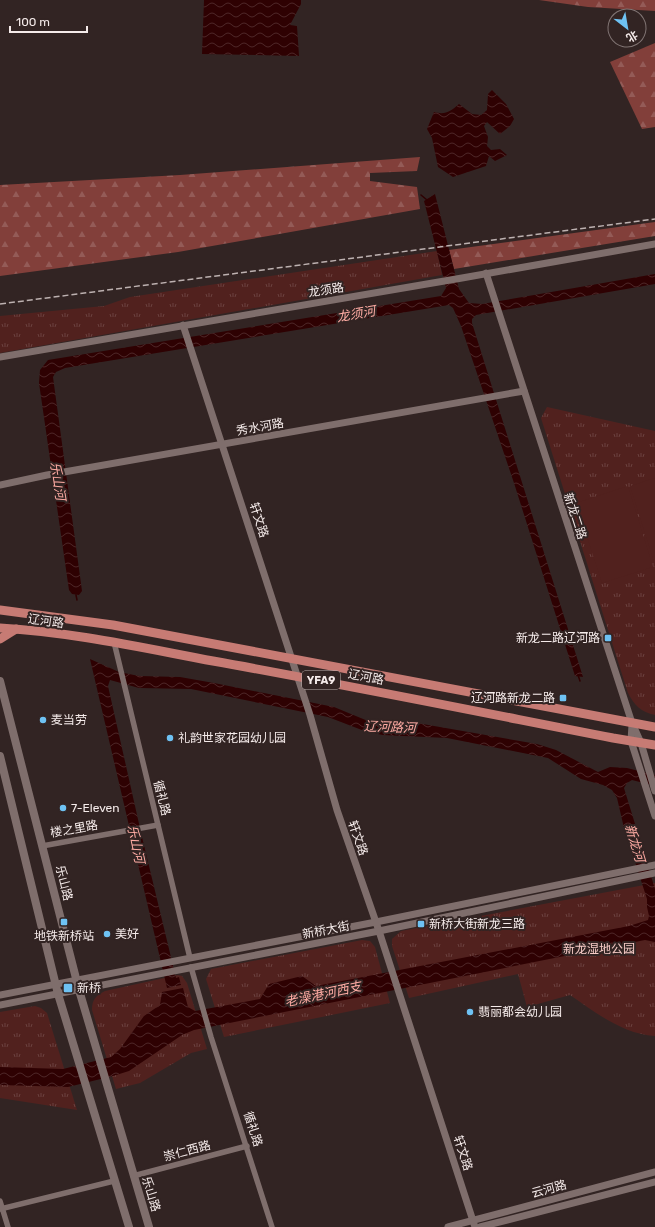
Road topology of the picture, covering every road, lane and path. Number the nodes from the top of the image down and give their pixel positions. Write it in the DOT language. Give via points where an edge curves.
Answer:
graph roads {
  1 [pos="655,244"];
  2 [pos="486,273"];
  3 [pos="183,325"];
  4 [pos="0,357"];
  5 [pos="524,391"];
  6 [pos="222,445"];
  7 [pos="0,485"];
  8 [pos="0,610"];
  9 [pos="0,628"];
  10 [pos="16,629"];
  11 [pos="0,639"];
  12 [pos="114,642"];
  13 [pos="292,658"];
  14 [pos="297,676"];
  15 [pos="0,681"];
  16 [pos="632,723"];
  17 [pos="655,727"];
  18 [pos="631,741"];
  19 [pos="641,742"];
  20 [pos="655,745"];
  21 [pos="0,756"];
  22 [pos="652,789"];
  23 [pos="655,816"];
  24 [pos="158,826"];
  25 [pos="42,846"];
  26 [pos="654,869"];
  27 [pos="635,873"];
  28 [pos="376,922"];
  29 [pos="379,931"];
  30 [pos="190,958"];
  31 [pos="191,967"];
  32 [pos="76,981"];
  33 [pos="56,985"];
  34 [pos="78,990"];
  35 [pos="58,994"];
  36 [pos="0,995"];
  37 [pos="0,1005"];
  38 [pos="247,1146"];
  39 [pos="655,1172"];
  40 [pos="133,1176"];
  41 [pos="114,1181"];
  42 [pos="655,1182"];
  43 [pos="0,1201"];
  44 [pos="1,1209"];
  45 [pos="474,1224"];
  46 [pos="8,1227"];
  47 [pos="129,1227"];
  48 [pos="149,1227"];
  49 [pos="272,1227"];
  50 [pos="448,1227"];
  51 [pos="480,1227"];
  1 -- 2 [label="street, 龙须路"];
  2 -- 3 [label="street, 龙须路"];
  2 -- 5 [label="street, 新龙二路"];
  3 -- 4 [label="street, 龙须路"];
  3 -- 6 [label="street, 轩文路"];
  5 -- 6 [label="street, 秀水河路"];
  5 -- 16 [label="street, 新龙二路"];
  6 -- 7 [label="street, 秀水河路"];
  6 -- 13 [label="street, 轩文路"];
  8 -- 13 [label="main road, 辽河路 / YFA9" via="113,625"];
  9 -- 10 [label="main road, 辽河路 / YFA9"];
  10 -- 11 [label="main road"];
  10 -- 12 [label="main road, 辽河路 / YFA9"];
  12 -- 14 [label="main road, 辽河路 / YFA9"];
  12 -- 24 [label="street, 循礼路"];
  13 -- 14 [label="street, 轩文路"];
  13 -- 16 [label="main road, 辽河路 / YFA9"];
  14 -- 18 [label="main road, 辽河路 / YFA9"];
  14 -- 28 [label="street, 轩文路" via="337,810"];
  15 -- 25 [label="main road, 乐山路"];
  16 -- 17 [label="main road, 辽河路 / YFA9"];
  16 -- 18 [label="street"];
  16 -- 19 [label="street"];
  18 -- 19 [label="main road, 辽河路 / YFA9"];
  18 -- 22 [label="street" via="640,768"];
  19 -- 20 [label="main road, 辽河路 / YFA9"];
  19 -- 22 [label="street"];
  21 -- 33 [label="main road"];
  22 -- 23 [label="street"];
  24 -- 25 [label="street, 楼之里路"];
  24 -- 30 [label="street, 循礼路"];
  25 -- 32 [label="main road, 乐山路"];
  26 -- 27 [label="street, 新桥大街"];
  27 -- 28 [label="street, 新桥大街"];
  27 -- 29 [label="street, 新桥大街"];
  28 -- 29 [label="street, 轩文路"];
  28 -- 30 [label="street, 新桥大街"];
  29 -- 31 [label="street, 新桥大街"];
  29 -- 45 [label="street, 轩文路"];
  30 -- 32 [label="street, 新桥大街"];
  31 -- 34 [label="street, 新桥大街"];
  31 -- 38 [label="street, 循礼路"];
  32 -- 33 [label="street, 新桥大街"];
  32 -- 34 [label="main road, 乐山路"];
  33 -- 35 [label="main road"];
  33 -- 36 [label="street, 新桥大街"];
  34 -- 35 [label="street, 新桥大街"];
  34 -- 40 [label="main road, 乐山路"];
  35 -- 37 [label="street, 新桥大街"];
  35 -- 41 [label="main road"];
  38 -- 40 [label="street, 崇仁西路"];
  38 -- 49 [label="street, 循礼路"];
  39 -- 45 [label="street, 云河路"];
  40 -- 48 [label="main road, 乐山路"];
  41 -- 44 [label="street"];
  41 -- 47 [label="main road"];
  42 -- 51 [label="street, 云河路"];
  43 -- 44 [label="street"];
  44 -- 46 [label="street"];
  45 -- 50 [label="street, 云河路"];
}
